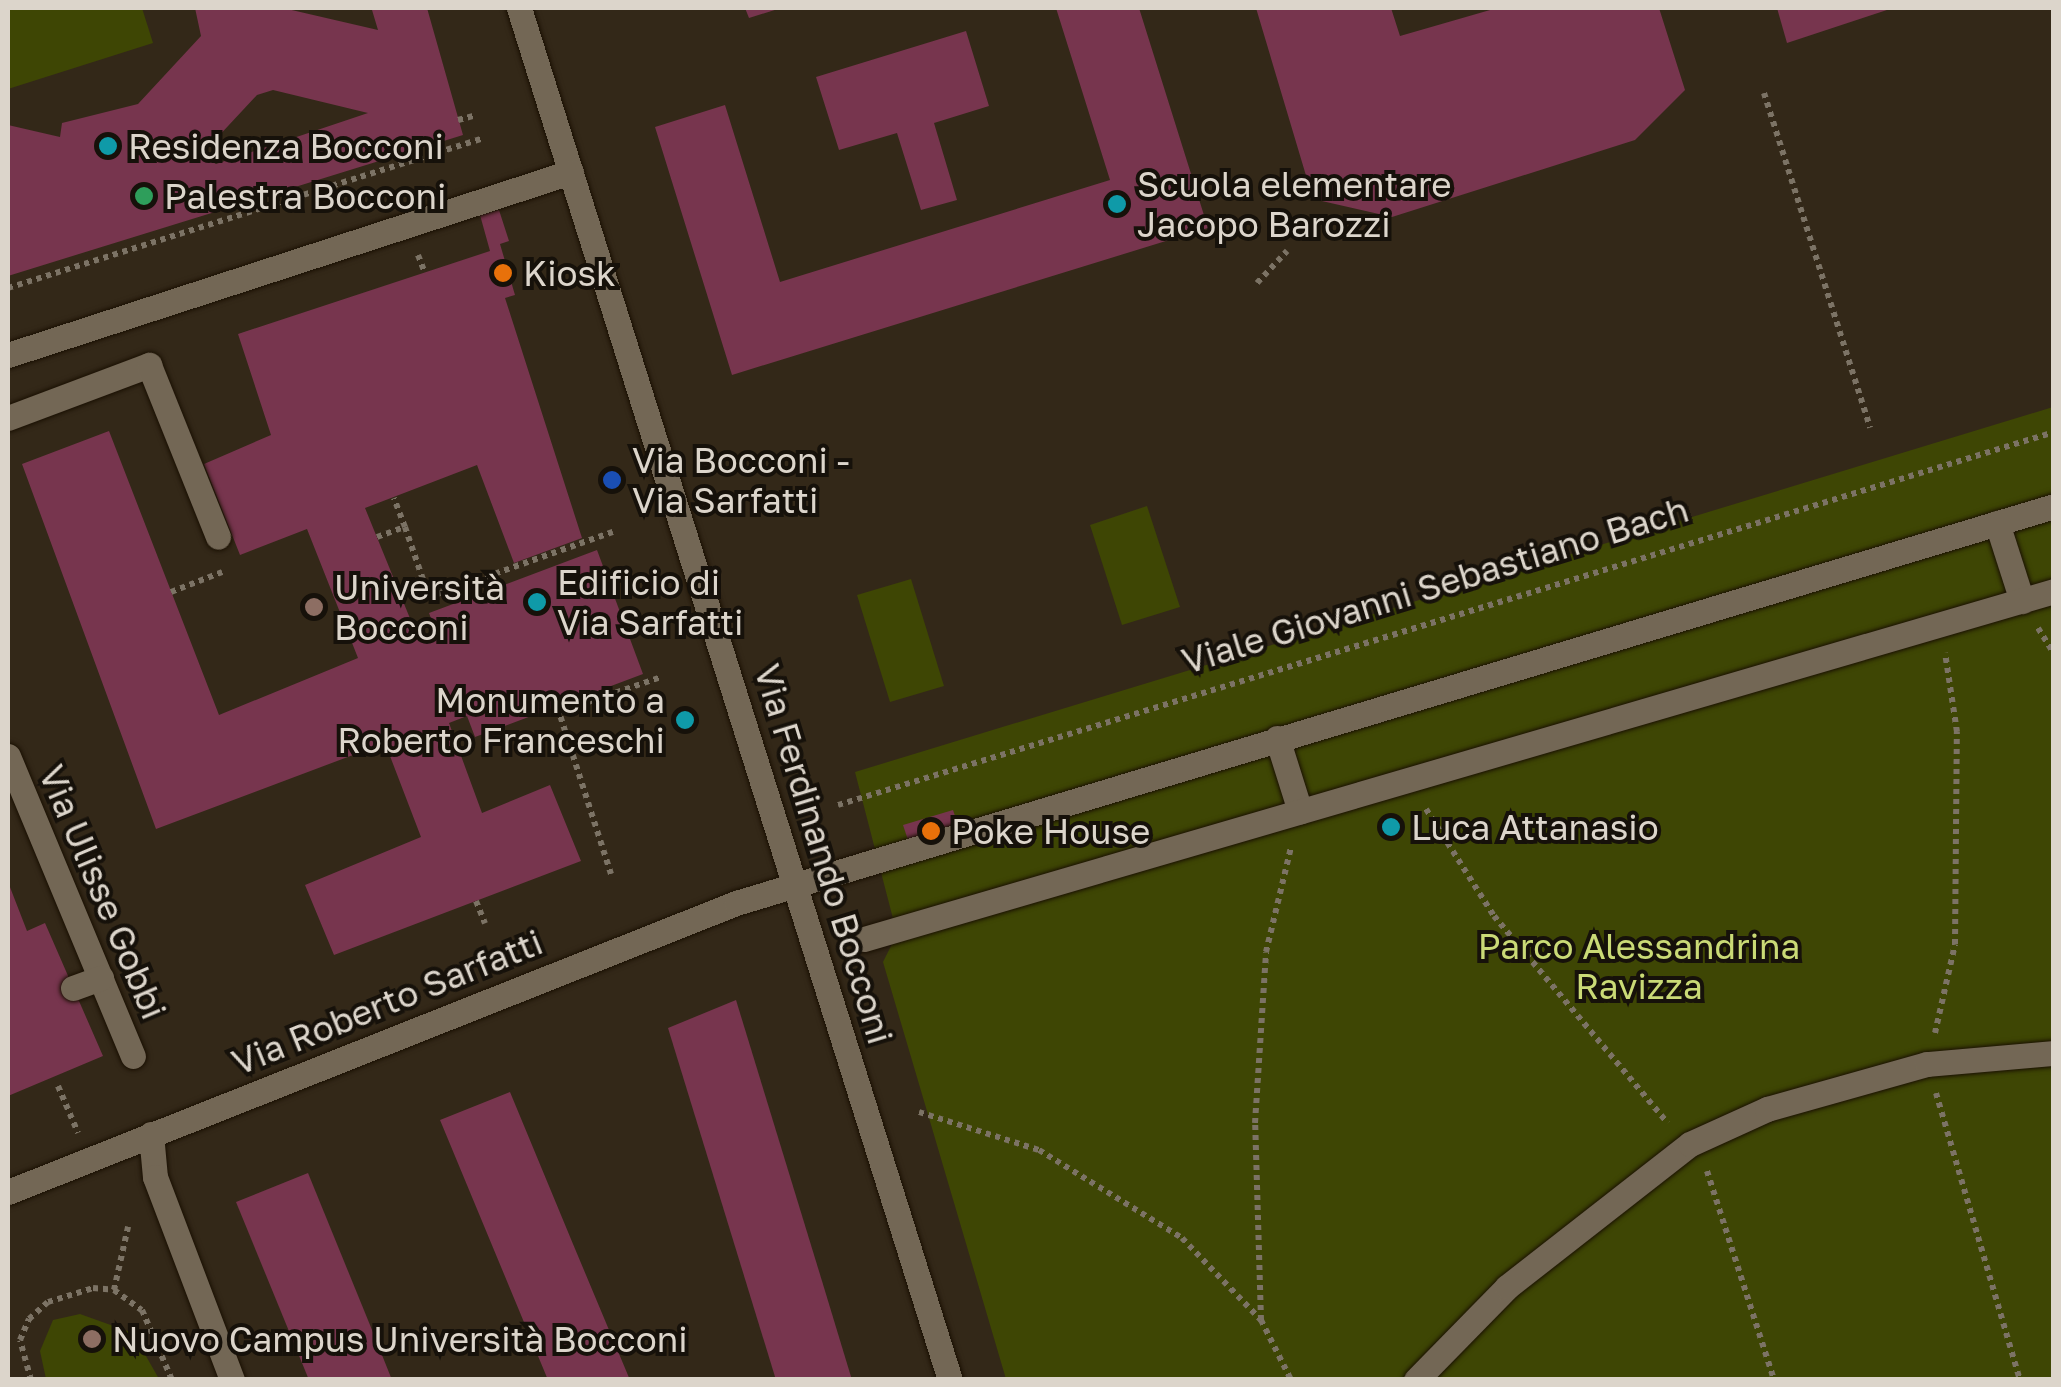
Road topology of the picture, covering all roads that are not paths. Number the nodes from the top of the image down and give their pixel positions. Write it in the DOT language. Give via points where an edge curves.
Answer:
graph roads {
  1 [pos="519,8"];
  2 [pos="571,172"];
  3 [pos="8,354"];
  4 [pos="8,418"];
  5 [pos="2054,506"];
  6 [pos="1997,523"];
  7 [pos="218,537"];
  8 [pos="2054,592"];
  9 [pos="2022,601"];
  10 [pos="1277,738"];
  11 [pos="8,756"];
  12 [pos="1300,812"];
  13 [pos="795,884"];
  14 [pos="864,940"];
  15 [pos="101,978"];
  16 [pos="73,988"];
  17 [pos="2054,1052"];
  18 [pos="133,1056"];
  19 [pos="150,1134"];
  20 [pos="8,1192"];
  21 [pos="232,1380"];
  22 [pos="950,1380"];
  23 [pos="1416,1380"];
  1 -- 2 [label="street, Via Ferdinando Bocconi"];
  2 -- 3 [label="street"];
  2 -- 13 [label="street, Via Ferdinando Bocconi"];
  4 -- 7 [label="street" via="149,366"];
  5 -- 6 [label="street"];
  6 -- 9 [label="street"];
  6 -- 10 [label="street"];
  8 -- 9 [label="street"];
  9 -- 12 [label="street"];
  10 -- 12 [label="street"];
  10 -- 13 [label="street"];
  11 -- 15 [label="street, Via Ulisse Gobbi"];
  12 -- 14 [label="street"];
  13 -- 19 [label="street, Via Roberto Sarfatti"];
  13 -- 22 [label="street, Via Ferdinando Bocconi"];
  15 -- 16 [label="street"];
  15 -- 18 [label="street, Via Ulisse Gobbi"];
  17 -- 23 [label="street" via="1927,1064 1767,1109 1690,1144 1507,1287"];
  19 -- 20 [label="street, Via Roberto Sarfatti"];
  19 -- 21 [label="street" via="156,1177"];
}
